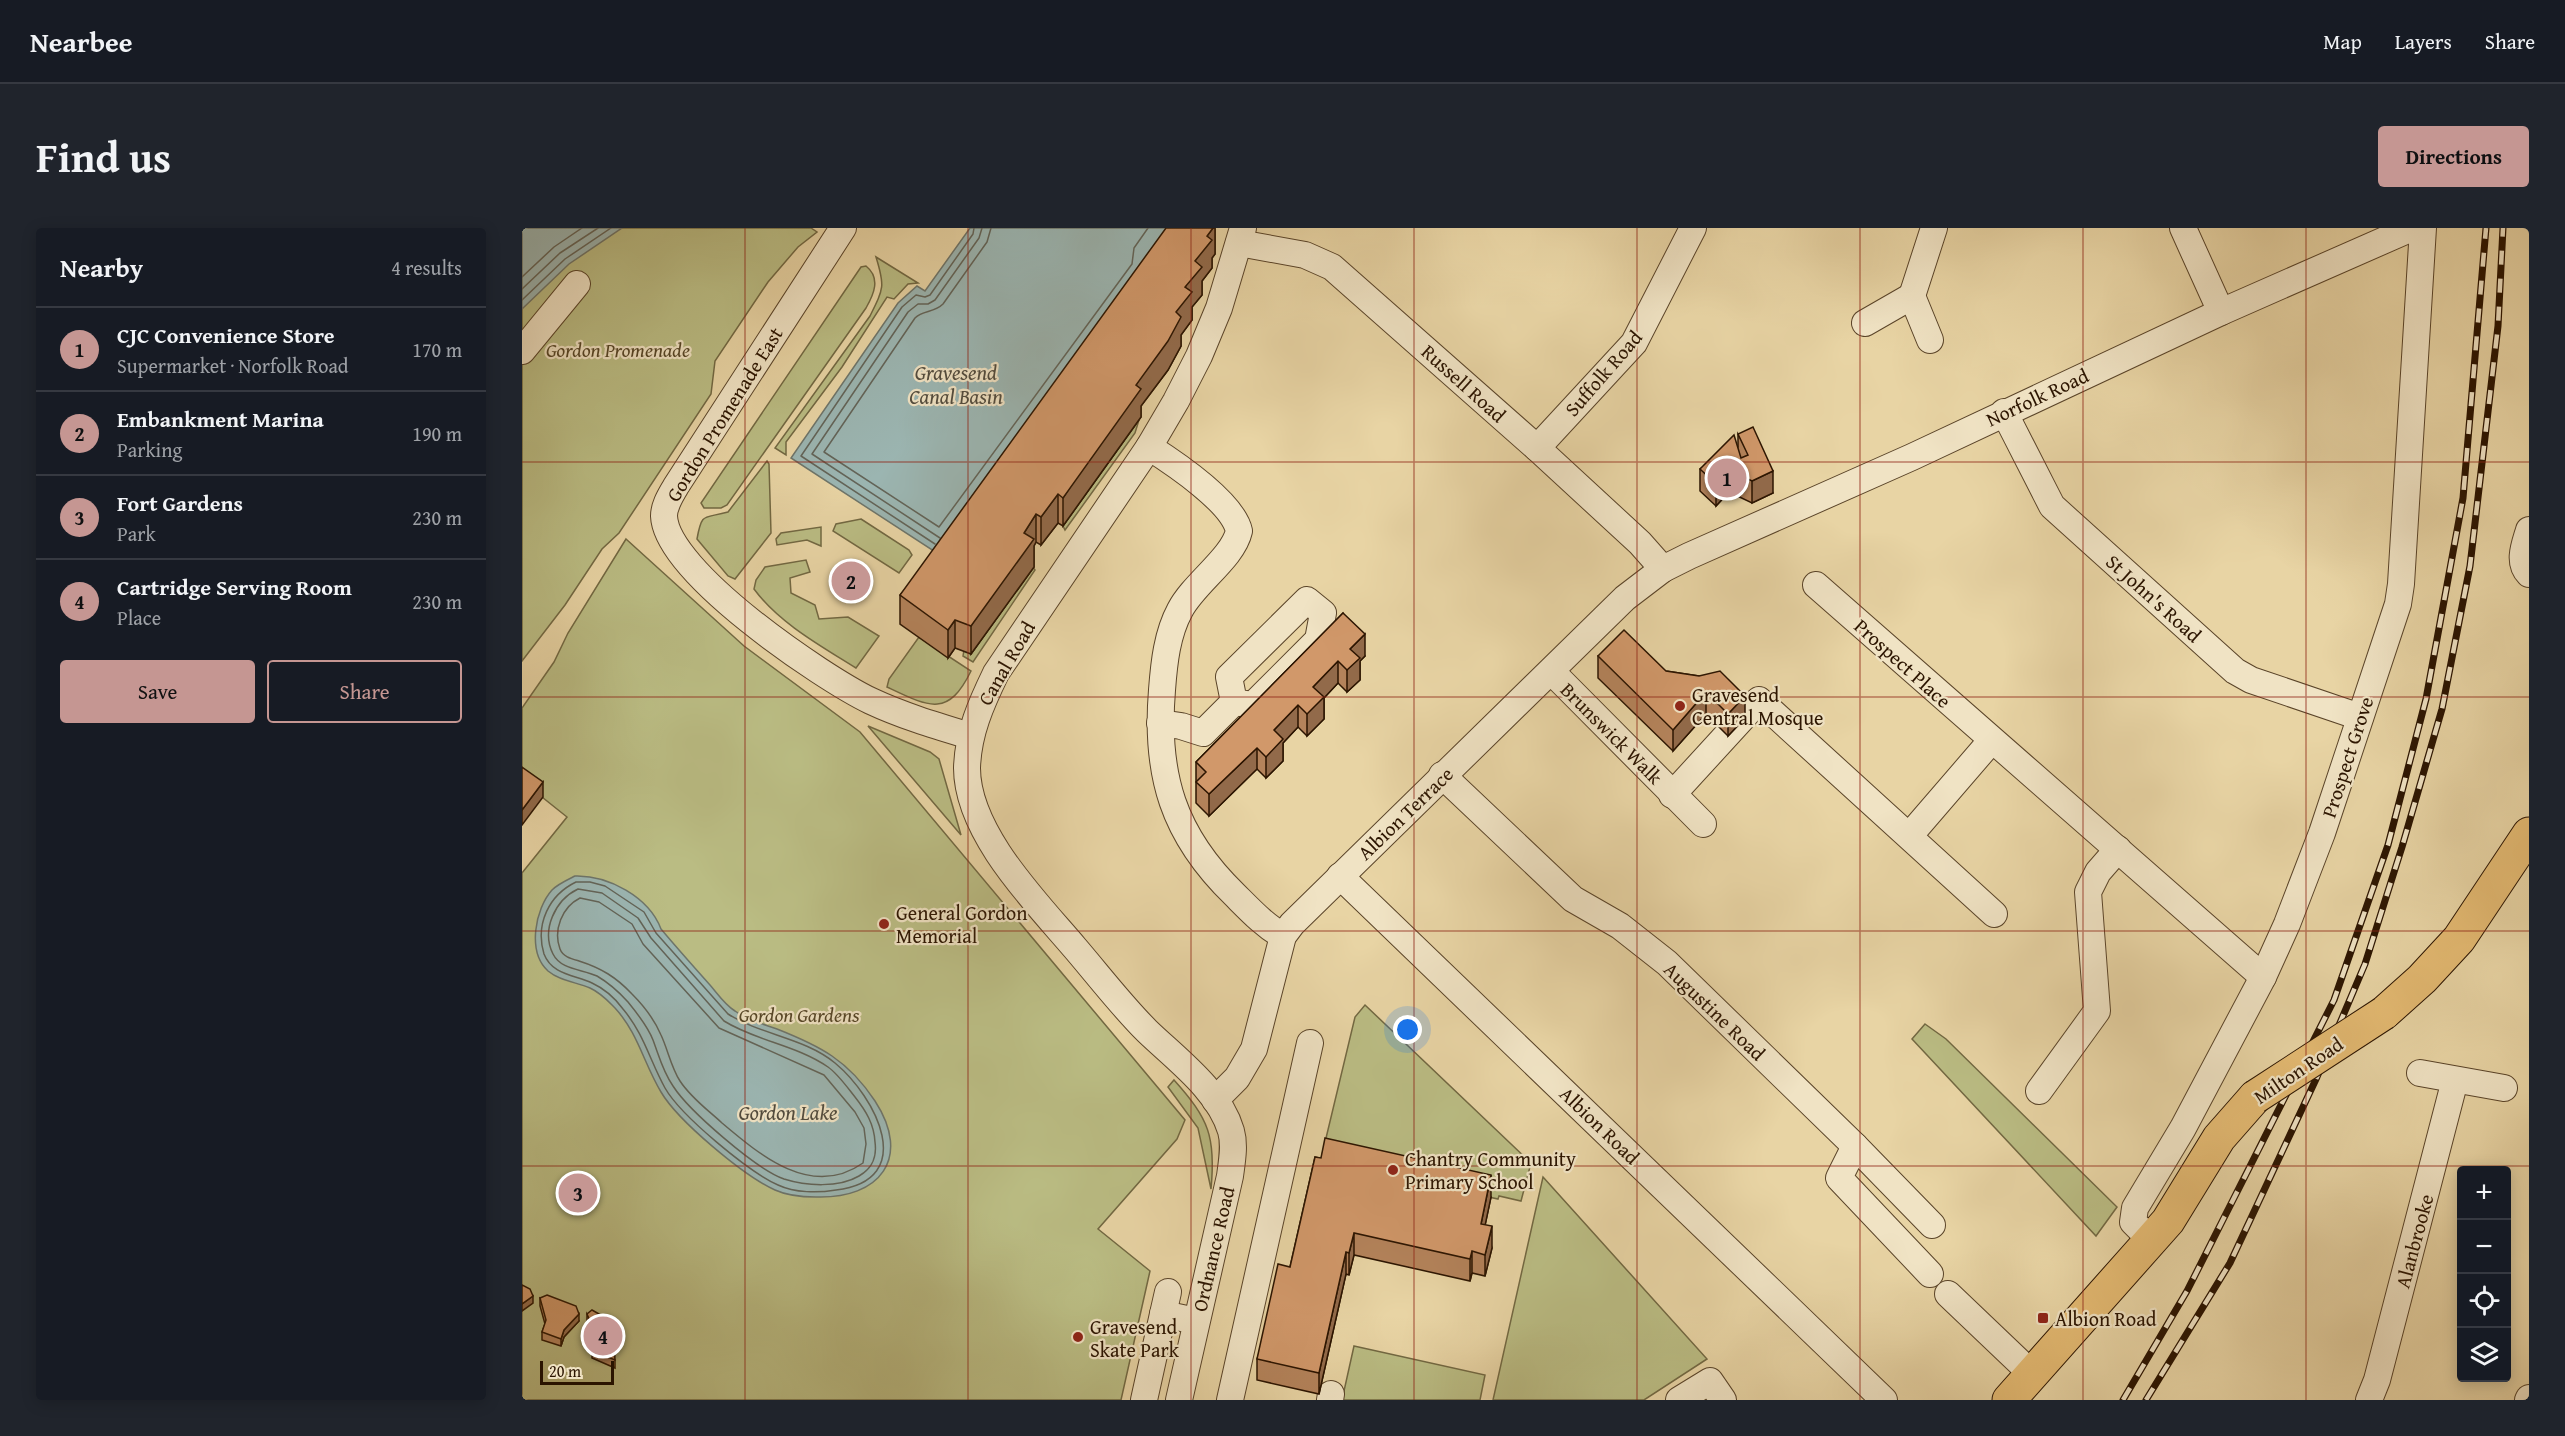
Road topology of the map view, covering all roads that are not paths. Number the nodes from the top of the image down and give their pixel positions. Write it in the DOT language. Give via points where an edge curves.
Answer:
graph roads {
  1 [pos="843,228"];
  2 [pos="1693,228"];
  3 [pos="1934,228"];
  4 [pos="2183,228"];
  5 [pos="2412,228"];
  6 [pos="2422,228"];
  7 [pos="1241,236"];
  8 [pos="577,284"];
  9 [pos="1912,296"];
  10 [pos="2221,312"];
  11 [pos="1865,323"];
  12 [pos="1930,340"];
  13 [pos="522,351"];
  14 [pos="2004,412"];
  15 [pos="1149,447"];
  16 [pos="1537,448"];
  17 [pos="2529,530"];
  18 [pos="1663,569"];
  19 [pos="2529,574"];
  20 [pos="1816,585"];
  21 [pos="1552,672"];
  22 [pos="1234,702"];
  23 [pos="2360,717"];
  24 [pos="1160,723"];
  25 [pos="970,736"];
  26 [pos="1991,741"];
  27 [pos="1442,775"];
  28 [pos="1709,781"];
  29 [pos="1678,801"];
  30 [pos="1703,825"];
  31 [pos="2529,834"];
  32 [pos="1910,836"];
  33 [pos="2118,849"];
  34 [pos="1340,876"];
  35 [pos="1994,914"];
  36 [pos="1283,936"];
  37 [pos="2263,977"];
  38 [pos="1310,1042"];
  39 [pos="2420,1073"];
  40 [pos="2455,1080"];
  41 [pos="2504,1088"];
  42 [pos="2039,1091"];
  43 [pos="1215,1100"];
  44 [pos="1855,1146"];
  45 [pos="1932,1225"];
  46 [pos="2150,1239"];
  47 [pos="1930,1274"];
  48 [pos="1948,1293"];
  49 [pos="1196,1321"];
  50 [pos="2032,1375"];
  51 [pos="1144,1400"];
  52 [pos="1179,1400"];
  53 [pos="1230,1400"];
  54 [pos="1679,1400"];
  55 [pos="1723,1400"];
  56 [pos="1884,1400"];
  57 [pos="2009,1400"];
  58 [pos="2369,1400"];
  1 -- 25 [label="street, Gordon Promenade East" via="676,486 665,507 666,527 688,561 724,600 805,661 879,705"];
  2 -- 16 [label="street, Suffolk Road" via="1634,343"];
  3 -- 9 [label="street"];
  4 -- 10 [label="street"];
  5 -- 10 [label="street, Norfolk Road"];
  6 -- 23 [label="street, Prospect Grove" via="2400,598"];
  7 -- 15 [label="street, Canal Road" via="1199,356"];
  7 -- 16 [label="street, Russell Road" via="1327,263"];
  8 -- 13 [label="street"];
  9 -- 11 [label="street"];
  9 -- 12 [label="street"];
  10 -- 14 [label="street, Norfolk Road"];
  14 -- 18 [label="street, Norfolk Road"];
  14 -- 23 [label="street, St John's Road" via="2052,506 2235,671"];
  15 -- 24 [label="street" via="1226,508 1239,531 1233,546 1197,586 1176,618 1164,668"];
  15 -- 25 [label="street, Canal Road" via="996,673"];
  16 -- 18 [label="street, Russell Road"];
  17 -- 19 [label="street" via="2522,556"];
  18 -- 21 [label="street, Albion Terrace" via="1625,598"];
  20 -- 26 [label="street, Prospect Place"];
  21 -- 27 [label="street, Albion Terrace"];
  21 -- 29 [label="street, Brunswick Walk"];
  22 -- 24 [label="street" via="1203,733"];
  23 -- 37 [label="street, Prospect Grove" via="2309,870"];
  24 -- 36 [label="street" via="1167,787 1195,848 1220,881"];
  25 -- 43 [label="street, Canal Road" via="967,770 974,807 1006,867 1132,1016"];
  26 -- 32 [label="street"];
  26 -- 33 [label="street, Prospect Place"];
  27 -- 34 [label="street, Albion Terrace"];
  27 -- 44 [label="street, Augustine Road" via="1574,899 1620,926 1667,963"];
  28 -- 29 [label="street"];
  29 -- 30 [label="street, Brunswick Walk"];
  29 -- 32 [label="street, Brunswick Walk" via="1759,700"];
  31 -- 46 [label="main road, Milton Road, bridge" via="2459,939 2422,980 2384,1013 2255,1097 2219,1138 2168,1221"];
  32 -- 35 [label="street"];
  33 -- 37 [label="street, Prospect Place"];
  33 -- 42 [label="street" via="2098,872 2088,892 2097,1011"];
  34 -- 36 [label="street, Albion Terrace"];
  34 -- 56 [label="street, Albion Road"];
  36 -- 43 [label="street, Albion Terrace" via="1254,1049 1237,1078"];
  37 -- 46 [label="street, Prospect Grove" via="2168,1155 2135,1208 2133,1222"];
  38 -- 53 [label="street"];
  39 -- 40 [label="street"];
  40 -- 41 [label="street"];
  40 -- 58 [label="street, Alanbrooke"];
  43 -- 49 [label="street, Ordnance Road" via="1232,1132 1232,1161"];
  44 -- 45 [label="street, Augustine Road"];
  44 -- 47 [label="street" via="1839,1178"];
  46 -- 50 [label="main road, Milton Road"];
  48 -- 50 [label="street"];
  49 -- 51 [label="street" via="1165,1303"];
  49 -- 52 [label="street, Ordnance Road"];
  50 -- 57 [label="main road, Milton Road"];
  54 -- 55 [label="street" via="1710,1381"];
}
